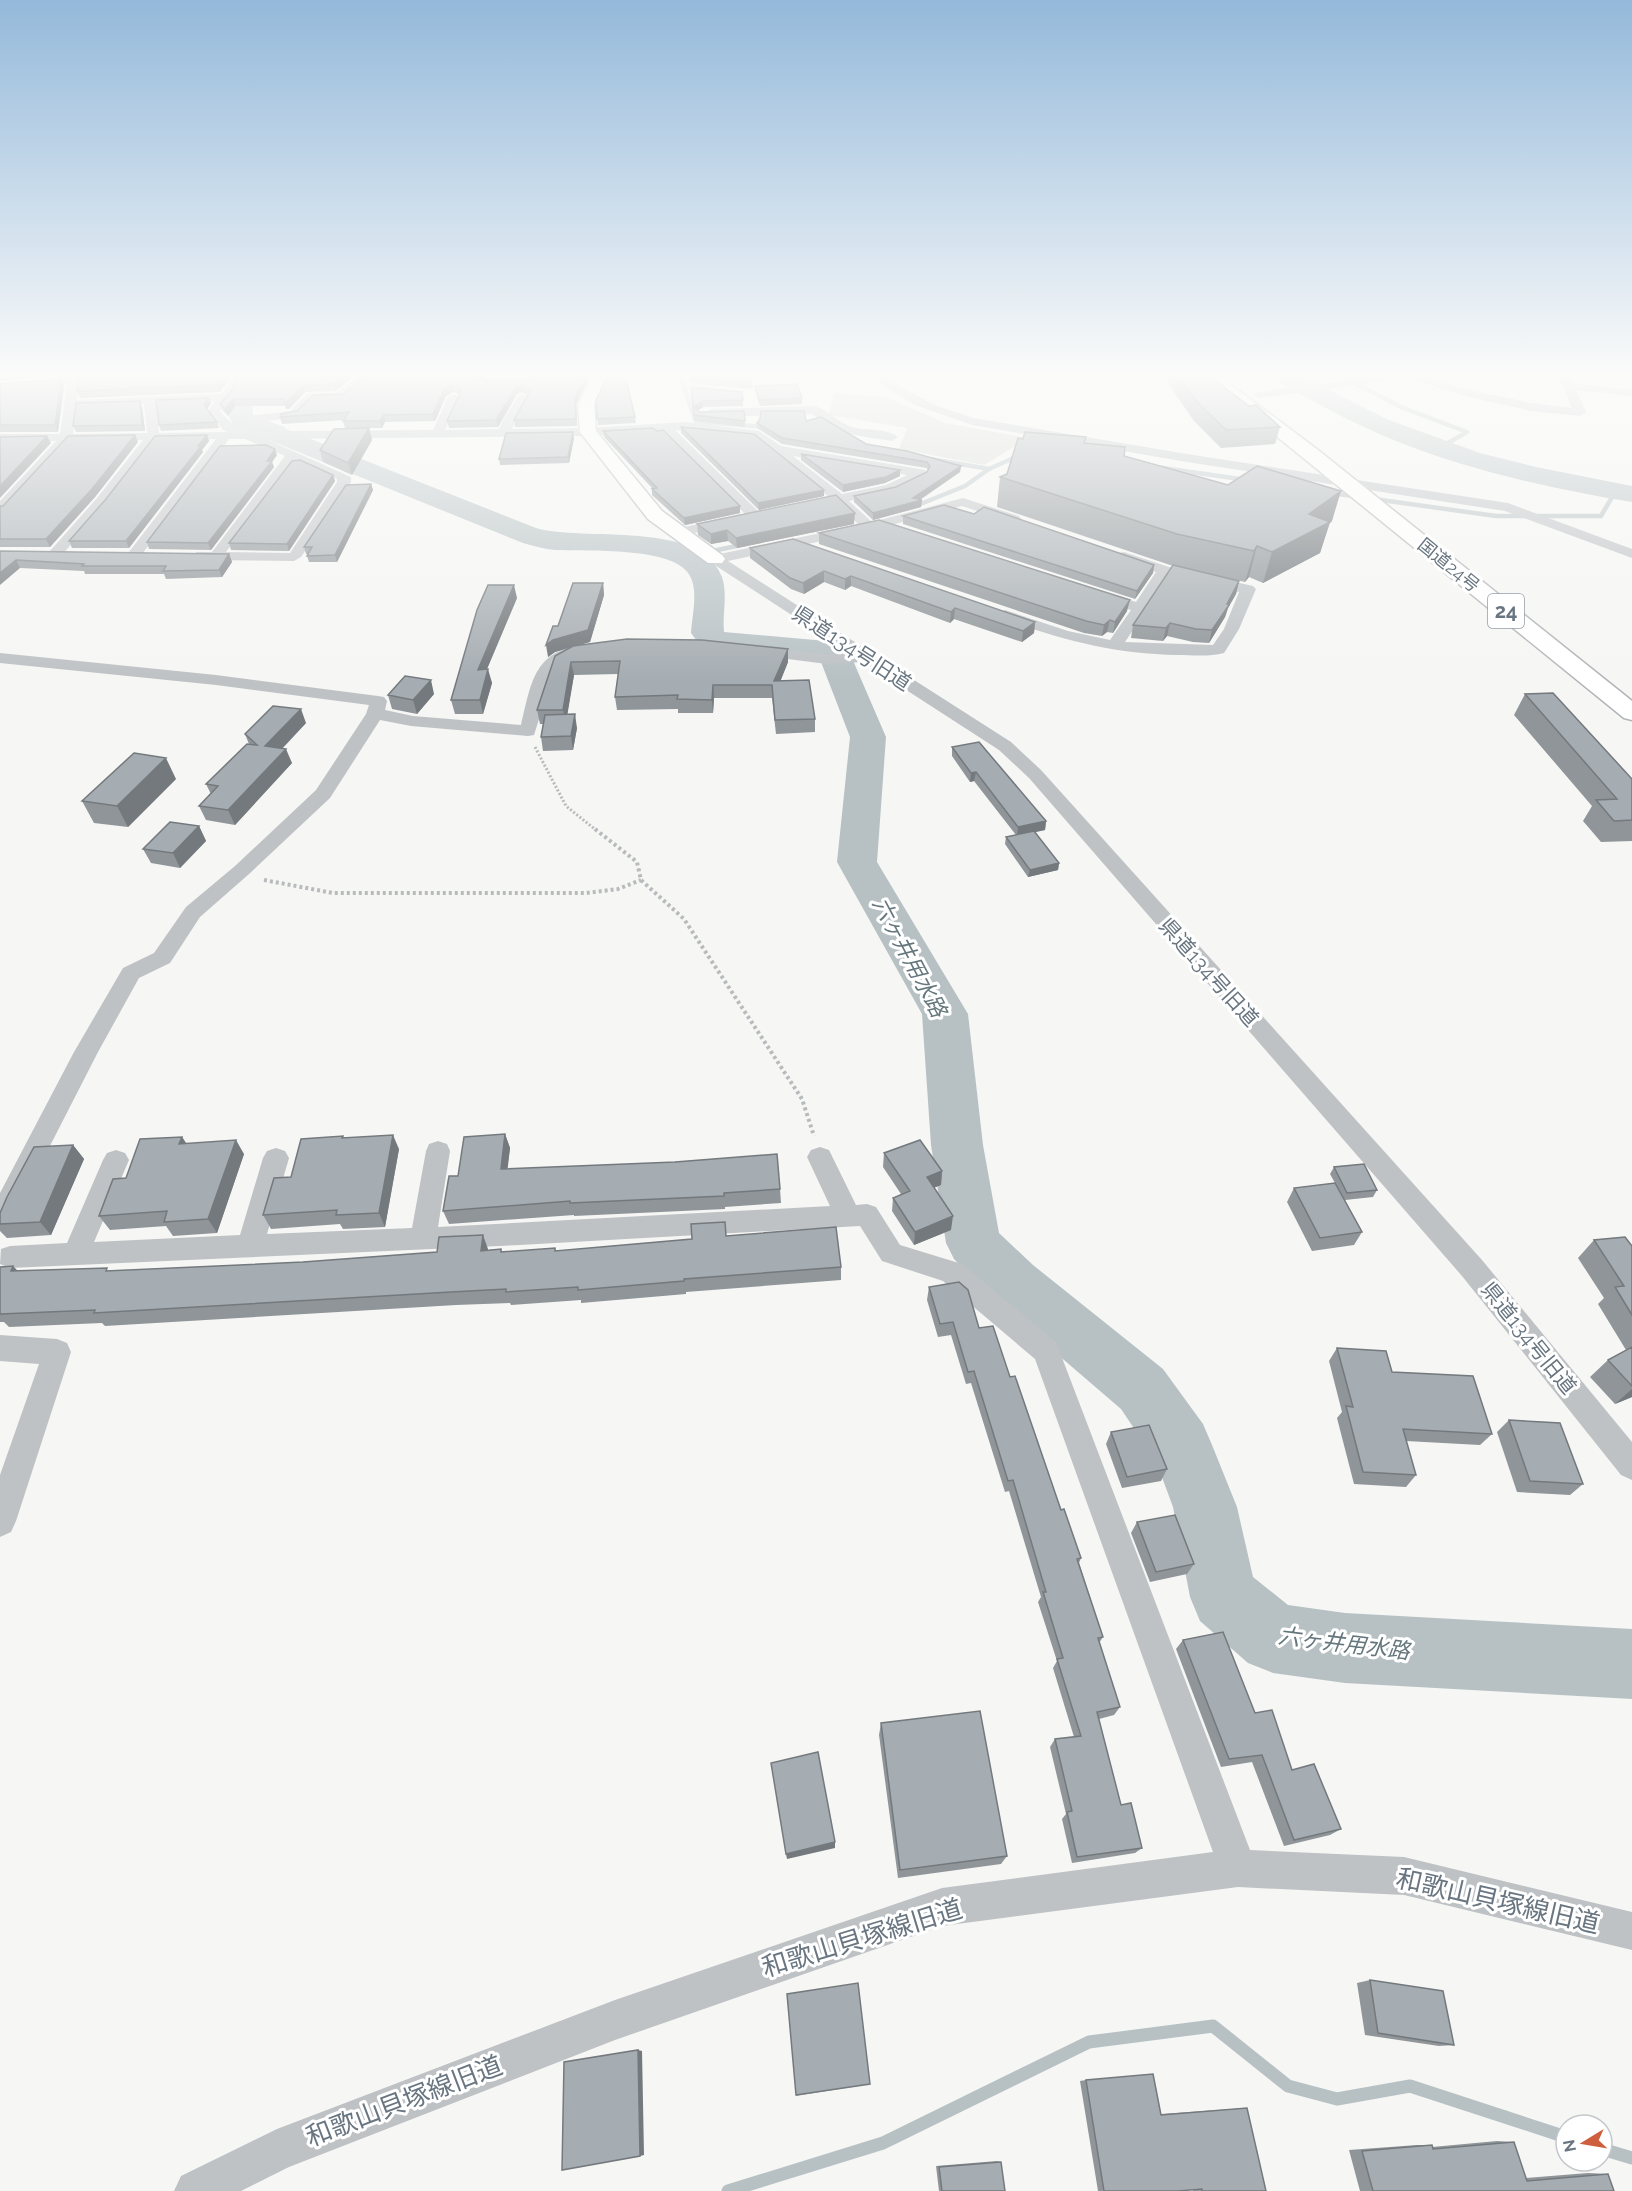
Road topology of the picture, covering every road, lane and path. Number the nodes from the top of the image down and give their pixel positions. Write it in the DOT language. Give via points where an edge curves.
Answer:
graph roads {
  1 [pos="30,477"];
  2 [pos="121,477"];
  3 [pos="191,477"];
  4 [pos="275,477"];
  5 [pos="344,477"];
  6 [pos="625,477"];
  7 [pos="719,477"];
  8 [pos="813,477"];
  9 [pos="912,477"];
  10 [pos="1300,477"];
  11 [pos="1341,477"];
  12 [pos="1361,477"];
  13 [pos="1352,486"];
  14 [pos="1385,497"];
  15 [pos="839,498"];
  16 [pos="818,503"];
  17 [pos="0,509"];
  18 [pos="868,523"];
  19 [pos="1030,525"];
  20 [pos="901,532"];
  21 [pos="676,533"];
  22 [pos="795,543"];
  23 [pos="818,551"];
  24 [pos="1109,551"];
  25 [pos="1632,554"];
  26 [pos="77,555"];
  27 [pos="157,555"];
  28 [pos="181,556"];
  29 [pos="216,556"];
  30 [pos="715,559"];
  31 [pos="1165,570"];
  32 [pos="1083,590"];
  33 [pos="1140,608"];
  34 [pos="996,612"];
  35 [pos="1550,621"];
  36 [pos="1115,645"];
  37 [pos="596,648"];
  38 [pos="735,650"];
  39 [pos="0,658"];
  40 [pos="855,658"];
  41 [pos="1632,713"];
  42 [pos="375,714"];
  43 [pos="528,731"];
  44 [pos="237,874"];
  45 [pos="641,880"];
  46 [pos="438,1150"];
  47 [pos="820,1157"];
  48 [pos="276,1158"];
  49 [pos="116,1160"];
  50 [pos="848,1216"];
  51 [pos="0,1218"];
  52 [pos="423,1238"];
  53 [pos="250,1246"];
  54 [pos="76,1254"];
  55 [pos="10,1257"];
  56 [pos="0,1347"];
  57 [pos="1632,1465"];
  58 [pos="0,1521"];
  59 [pos="1238,1868"];
  60 [pos="1632,1932"];
  61 [pos="196,2191"];
  1 -- 17 [label="street"];
  2 -- 26 [label="street" via="49,554"];
  3 -- 27 [label="street" via="128,555"];
  4 -- 29 [label="street"];
  5 -- 29 [label="street" via="294,557"];
  6 -- 21 [label="main road" via="655,515"];
  7 -- 21 [label="street" via="760,515"];
  8 -- 15 [label="street"];
  9 -- 15 [label="street" via="890,488"];
  10 -- 13 [label="street"];
  11 -- 13 [label="main road, 国道24号 / 24"];
  12 -- 14 [label="main road, 国道24号 / 24"];
  13 -- 14 [label="main road, 国道24号 / 24"];
  14 -- 25 [label="street" via="1508,507"];
  14 -- 35 [label="main road, 国道24号 / 24" via="1415,514"];
  14 -- 41 [label="main road, 国道24号 / 24"];
  15 -- 16 [label="street"];
  15 -- 18 [label="street"];
  18 -- 19 [label="street" via="963,502"];
  18 -- 20 [label="street"];
  18 -- 22 [label="street"];
  21 -- 30 [label="main road"];
  22 -- 23 [label="street"];
  22 -- 30 [label="street"];
  24 -- 31 [label="street"];
  28 -- 29 [label="street"];
  30 -- 40 [label="street, 県道134号旧道"];
  31 -- 33 [label="street"];
  31 -- 36 [label="street" via="1248,589 1228,639 1218,650 1175,651"];
  32 -- 33 [label="street"];
  33 -- 36 [label="street"];
  34 -- 36 [label="street" via="1064,636"];
  37 -- 43 [label="street" via="568,651 549,663"];
  38 -- 40 [label="street"];
  39 -- 42 [label="street" via="378,701"];
  40 -- 57 [label="street, 県道134号旧道" via="1005,746 1035,774 1472,1268"];
  42 -- 43 [label="street"];
  42 -- 44 [label="street" via="323,794"];
  43 -- 45 [label="path" via="566,806 637,862"];
  44 -- 45 [label="path" via="333,893 586,893 618,889"];
  44 -- 51 [label="street" via="193,912 162,958 131,973"];
  45 -- 47 [label="path" via="684,919 802,1099"];
  46 -- 52 [label="street"];
  47 -- 50 [label="street"];
  48 -- 53 [label="street"];
  49 -- 54 [label="street"];
  50 -- 52 [label="street"];
  50 -- 59 [label="street" via="867,1215 891,1253 952,1272 1046,1351"];
  52 -- 53 [label="street"];
  53 -- 54 [label="street"];
  54 -- 55 [label="street"];
  56 -- 58 [label="street" via="57,1352"];
  59 -- 60 [label="street, 和歌山貝塚線旧道" via="1404,1876"];
  59 -- 61 [label="street, 和歌山貝塚線旧道" via="942,1907 615,2019 277,2150"];
}
